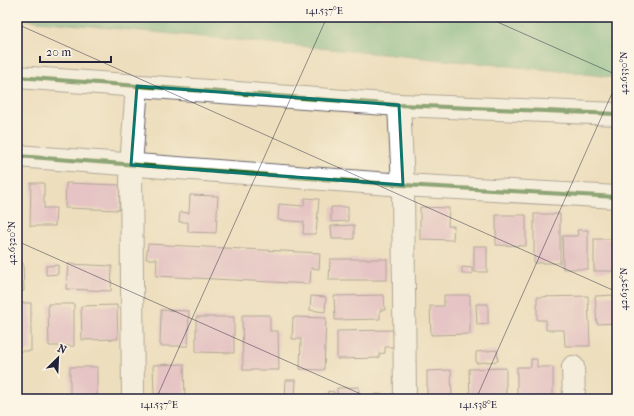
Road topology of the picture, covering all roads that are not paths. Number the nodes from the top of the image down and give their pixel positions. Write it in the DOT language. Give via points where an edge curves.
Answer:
graph roads {
  1 [pos="17,77"];
  2 [pos="138,86"];
  3 [pos="399,105"];
  4 [pos="617,114"];
  5 [pos="17,156"];
  6 [pos="131,165"];
  7 [pos="403,185"];
  8 [pos="617,197"];
  9 [pos="573,367"];
  10 [pos="134,399"];
  11 [pos="405,399"];
  12 [pos="574,399"];
  1 -- 2 [label="street"];
  2 -- 3 [label="street"];
  2 -- 6 [label="street"];
  3 -- 4 [label="street"];
  3 -- 7 [label="street"];
  5 -- 6 [label="street"];
  6 -- 7 [label="street"];
  6 -- 10 [label="street"];
  7 -- 8 [label="street"];
  7 -- 11 [label="street"];
  9 -- 12 [label="street"];
}
